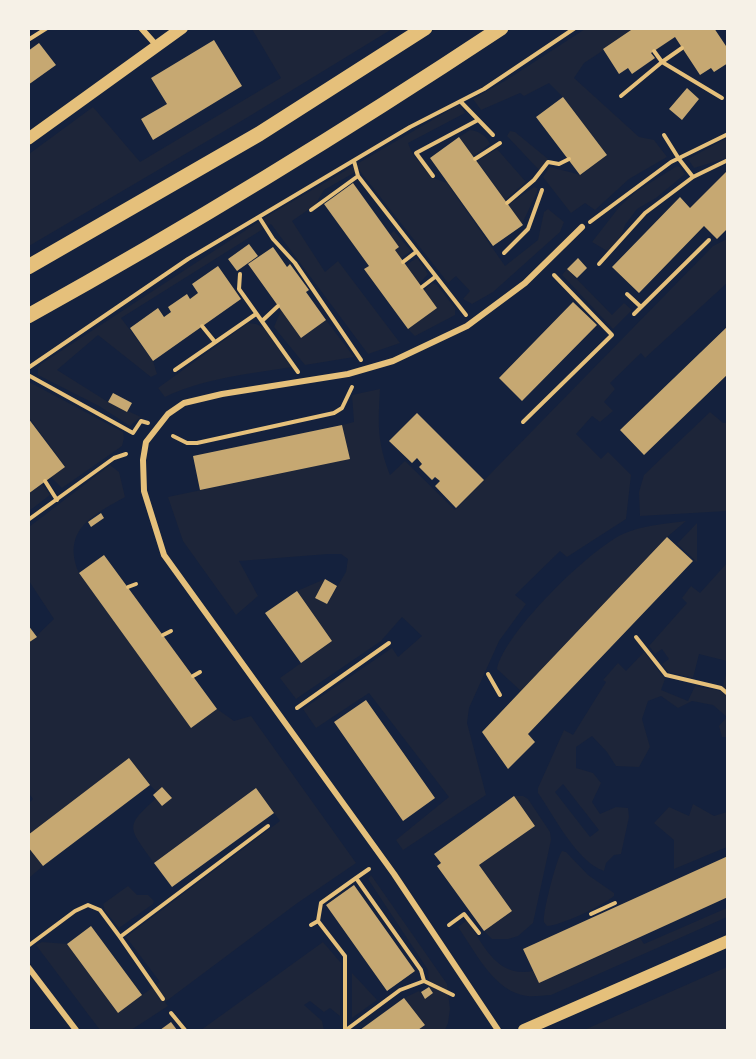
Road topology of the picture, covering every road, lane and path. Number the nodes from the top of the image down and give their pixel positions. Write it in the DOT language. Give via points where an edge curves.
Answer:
graph roads {
  1 [pos="46,28"];
  2 [pos="141,28"];
  3 [pos="182,28"];
  4 [pos="425,28"];
  5 [pos="501,28"];
  6 [pos="575,28"];
  7 [pos="28,40"];
  8 [pos="157,46"];
  9 [pos="682,48"];
  10 [pos="654,51"];
  11 [pos="662,62"];
  12 [pos="621,96"];
  13 [pos="722,98"];
  14 [pos="461,102"];
  15 [pos="478,120"];
  16 [pos="728,134"];
  17 [pos="493,135"];
  18 [pos="664,135"];
  19 [pos="28,139"];
  20 [pos="500,143"];
  21 [pos="475,159"];
  22 [pos="569,159"];
  23 [pos="679,159"];
  24 [pos="728,160"];
  25 [pos="354,161"];
  26 [pos="357,176"];
  27 [pos="433,176"];
  28 [pos="693,177"];
  29 [pos="542,189"];
  30 [pos="372,195"];
  31 [pos="366,201"];
  32 [pos="507,203"];
  33 [pos="311,210"];
  34 [pos="259,217"];
  35 [pos="392,223"];
  36 [pos="582,227"];
  37 [pos="386,228"];
  38 [pos="708,240"];
  39 [pos="416,252"];
  40 [pos="504,253"];
  41 [pos="403,262"];
  42 [pos="599,264"];
  43 [pos="28,267"];
  44 [pos="240,274"];
  45 [pos="554,274"];
  46 [pos="435,277"];
  47 [pos="422,287"];
  48 [pos="627,294"];
  49 [pos="278,306"];
  50 [pos="641,307"];
  51 [pos="256,314"];
  52 [pos="634,314"];
  53 [pos="28,316"];
  54 [pos="262,321"];
  55 [pos="472,323"];
  56 [pos="202,326"];
  57 [pos="215,342"];
  58 [pos="28,368"];
  59 [pos="367,369"];
  60 [pos="175,370"];
  61 [pos="28,375"];
  62 [pos="304,381"];
  63 [pos="352,387"];
  64 [pos="141,421"];
  65 [pos="523,422"];
  66 [pos="173,436"];
  67 [pos="126,454"];
  68 [pos="45,482"];
  69 [pos="57,500"];
  70 [pos="28,520"];
  71 [pos="136,584"];
  72 [pos="128,587"];
  73 [pos="171,631"];
  74 [pos="163,635"];
  75 [pos="636,637"];
  76 [pos="389,643"];
  77 [pos="200,672"];
  78 [pos="488,674"];
  79 [pos="193,676"];
  80 [pos="728,694"];
  81 [pos="500,695"];
  82 [pos="297,708"];
  83 [pos="268,826"];
  84 [pos="369,869"];
  85 [pos="356,878"];
  86 [pos="615,903"];
  87 [pos="591,914"];
  88 [pos="318,921"];
  89 [pos="311,925"];
  90 [pos="449,925"];
  91 [pos="479,933"];
  92 [pos="120,937"];
  93 [pos="728,941"];
  94 [pos="28,946"];
  95 [pos="28,967"];
  96 [pos="424,981"];
  97 [pos="453,994"];
  98 [pos="163,999"];
  99 [pos="171,1013"];
  100 [pos="76,1030"];
  101 [pos="184,1030"];
  102 [pos="346,1030"];
  103 [pos="498,1030"];
  104 [pos="524,1030"];
  1 -- 7 [label="path"];
  2 -- 8 [label="street"];
  3 -- 8 [label="main road"];
  4 -- 43 [label="main road" via="259,134"];
  5 -- 53 [label="main road" via="260,182"];
  6 -- 14 [label="path"];
  8 -- 19 [label="main road"];
  9 -- 11 [label="path"];
  10 -- 11 [label="path"];
  11 -- 12 [label="path"];
  11 -- 13 [label="path"];
  14 -- 15 [label="path"];
  14 -- 25 [label="path"];
  15 -- 17 [label="path"];
  15 -- 27 [label="path" via="416,153"];
  16 -- 23 [label="path"];
  18 -- 23 [label="path"];
  20 -- 21 [label="path"];
  22 -- 32 [label="path" via="559,164 548,162"];
  23 -- 28 [label="path"];
  23 -- 36 [label="path"];
  24 -- 28 [label="path"];
  25 -- 26 [label="path"];
  25 -- 34 [label="path"];
  26 -- 30 [label="path"];
  26 -- 33 [label="path"];
  28 -- 42 [label="path" via="645,213"];
  29 -- 40 [label="path" via="528,229"];
  30 -- 31 [label="path"];
  30 -- 35 [label="path"];
  34 -- 58 [label="path" via="188,259"];
  34 -- 59 [label="path"];
  35 -- 37 [label="path"];
  35 -- 39 [label="path"];
  36 -- 55 [label="street" via="525,283"];
  38 -- 50 [label="path"];
  39 -- 41 [label="path"];
  39 -- 46 [label="path"];
  44 -- 51 [label="path" via="239,289"];
  45 -- 65 [label="path" via="612,335"];
  46 -- 47 [label="path"];
  46 -- 55 [label="path"];
  48 -- 50 [label="path"];
  49 -- 54 [label="path"];
  50 -- 52 [label="path"];
  51 -- 54 [label="path"];
  51 -- 57 [label="path"];
  54 -- 62 [label="path"];
  55 -- 59 [label="street" via="393,362"];
  56 -- 57 [label="path"];
  57 -- 60 [label="path"];
  59 -- 62 [label="street"];
  61 -- 64 [label="path" via="133,433"];
  62 -- 103 [label="street" via="212,396 184,403 168,414 146,442 143,460 144,491 152,522 164,555 394,874"];
  63 -- 66 [label="path" via="342,408 334,413 197,443"];
  67 -- 69 [label="path" via="114,458"];
  68 -- 69 [label="path"];
  69 -- 70 [label="path"];
  71 -- 72 [label="path"];
  73 -- 74 [label="path"];
  75 -- 80 [label="path" via="666,675 721,688"];
  76 -- 82 [label="path"];
  77 -- 79 [label="path"];
  78 -- 81 [label="path"];
  83 -- 92 [label="path"];
  84 -- 85 [label="path"];
  85 -- 88 [label="path" via="321,903"];
  85 -- 96 [label="path" via="421,970"];
  86 -- 87 [label="path"];
  88 -- 89 [label="path"];
  88 -- 102 [label="path" via="345,956"];
  90 -- 91 [label="path" via="464,914"];
  92 -- 94 [label="path" via="100,910 88,905"];
  92 -- 98 [label="path"];
  93 -- 104 [label="main road"];
  95 -- 100 [label="street"];
  96 -- 97 [label="path"];
  96 -- 102 [label="path" via="400,990"];
  99 -- 101 [label="path"];
}
